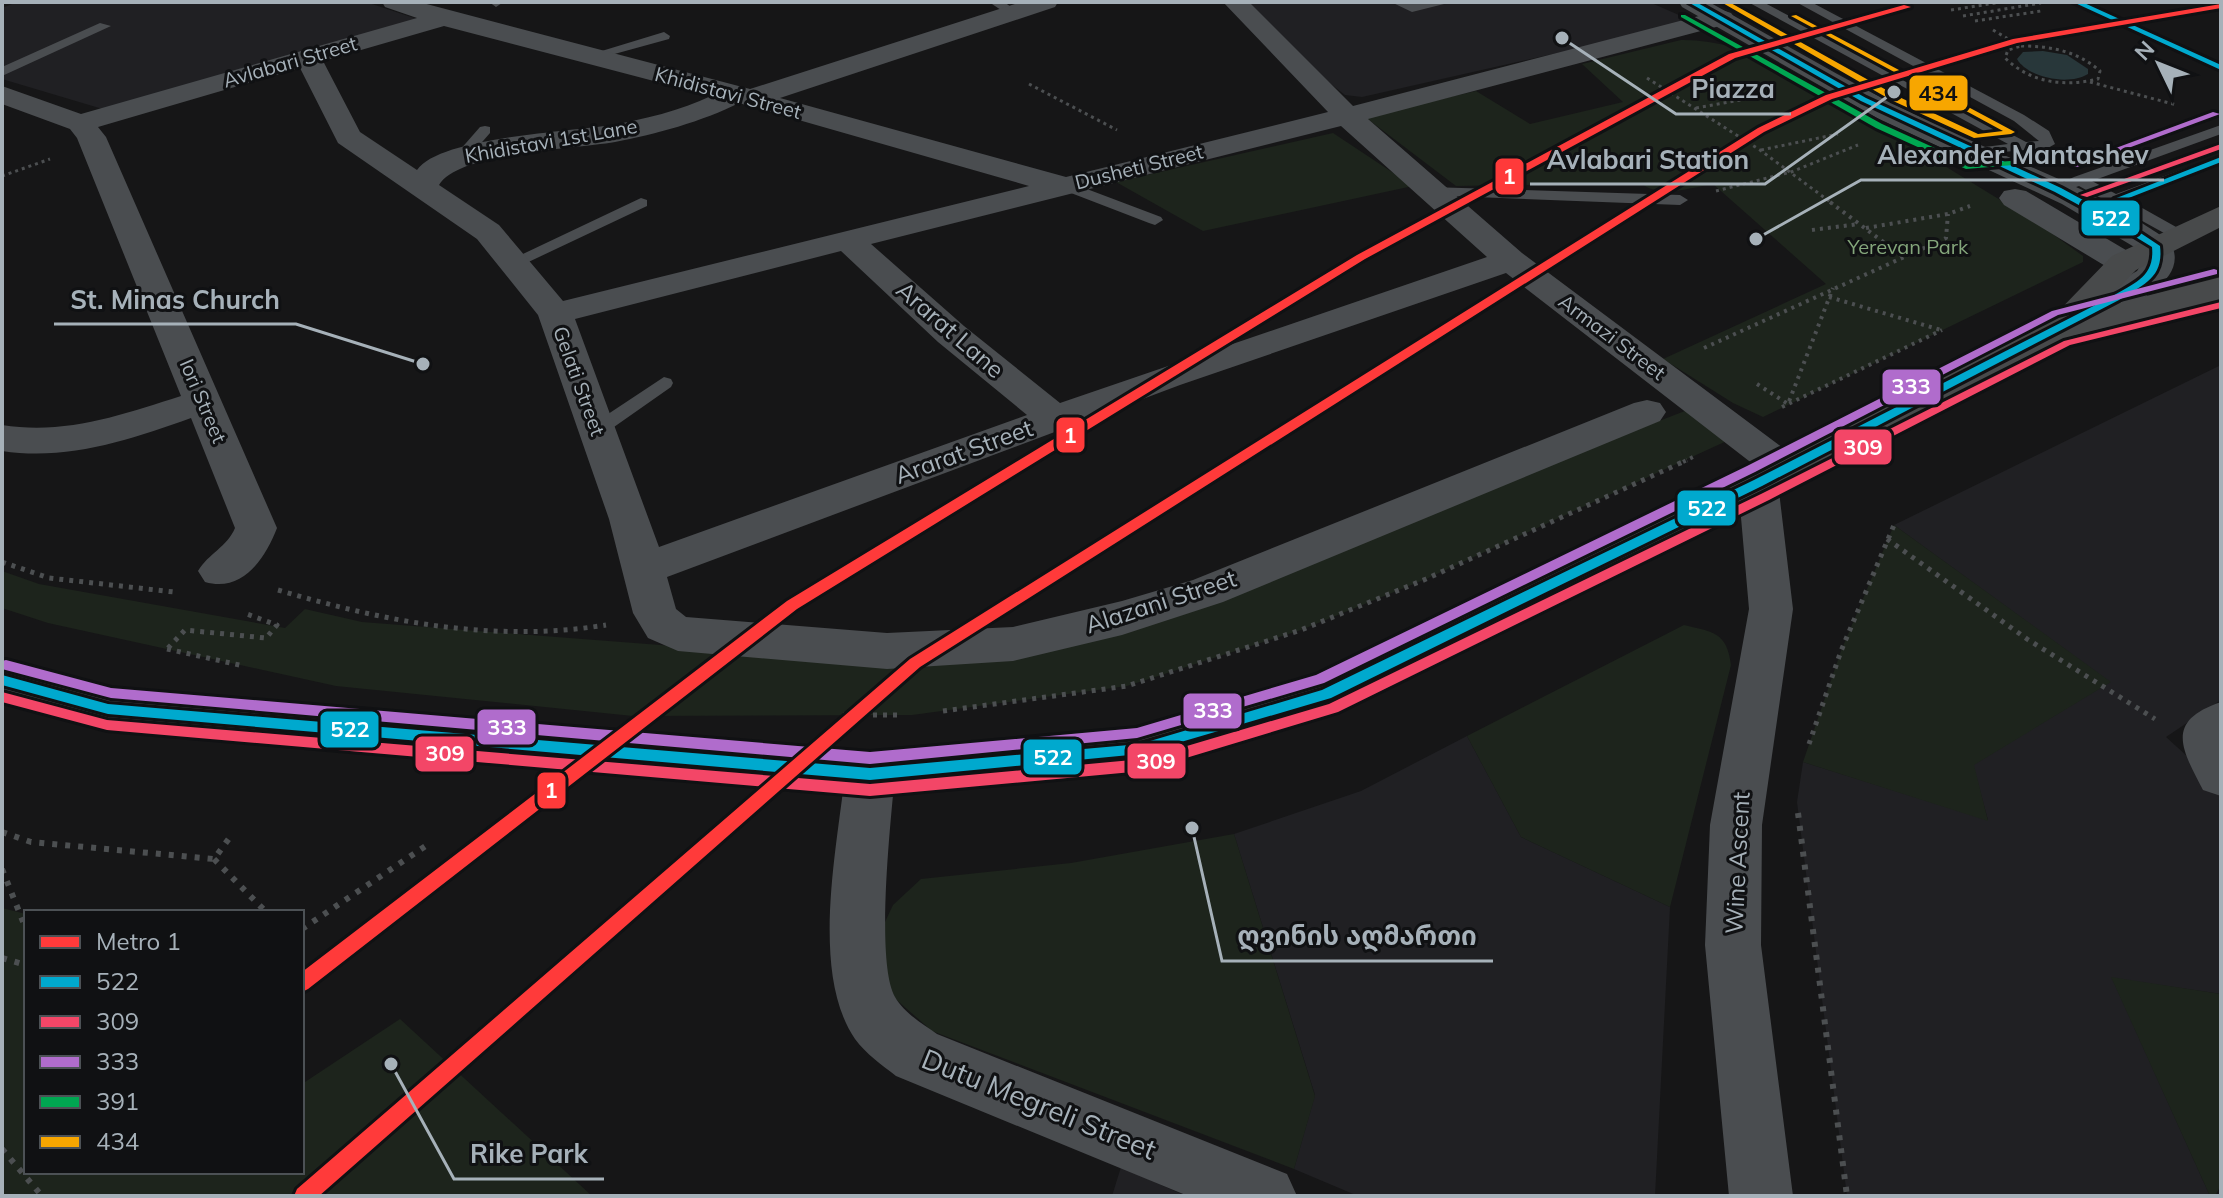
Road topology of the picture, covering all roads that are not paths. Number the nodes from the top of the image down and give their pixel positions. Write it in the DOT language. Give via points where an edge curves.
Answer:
graph roads {
  1 [pos="394,2"];
  2 [pos="497,2"];
  3 [pos="1046,2"];
  4 [pos="1235,2"];
  5 [pos="1397,2"];
  6 [pos="1446,2"];
  7 [pos="1691,2"];
  8 [pos="1754,2"];
  9 [pos="1802,2"];
  10 [pos="2076,2"];
  11 [pos="1005,8"];
  12 [pos="444,18"];
  13 [pos="1722,18"];
  14 [pos="105,26"];
  15 [pos="664,36"];
  16 [pos="308,57"];
  17 [pos="589,57"];
  18 [pos="2221,68"];
  19 [pos="2,72"];
  20 [pos="2,94"];
  21 [pos="744,96"];
  22 [pos="1887,112"];
  23 [pos="1348,117"];
  24 [pos="80,123"];
  25 [pos="2221,129"];
  26 [pos="485,130"];
  27 [pos="2024,146"];
  28 [pos="1974,152"];
  29 [pos="464,154"];
  30 [pos="2221,159"];
  31 [pos="1063,185"];
  32 [pos="2068,185"];
  33 [pos="421,188"];
  34 [pos="1430,192"];
  35 [pos="2118,199"];
  36 [pos="1680,200"];
  37 [pos="641,203"];
  38 [pos="2216,217"];
  39 [pos="1155,220"];
  40 [pos="846,239"];
  41 [pos="2168,241"];
  42 [pos="1510,260"];
  43 [pos="514,262"];
  44 [pos="2124,263"];
  45 [pos="2221,287"];
  46 [pos="555,313"];
  47 [pos="2061,328"];
  48 [pos="664,383"];
  49 [pos="204,401"];
  50 [pos="1647,412"];
  51 [pos="1055,418"];
  52 [pos="597,430"];
  53 [pos="2,438"];
  54 [pos="1771,476"];
  55 [pos="645,568"];
  56 [pos="220,571"];
  57 [pos="655,613"];
  58 [pos="2,680"];
  59 [pos="870,774"];
  60 [pos="1265,1196"];
  61 [pos="1761,1196"];
  1 -- 12 [label="street, Khidistavi Street"];
  2 -- 12 [label="street, Avlabari Street"];
  3 -- 11 [label="street, Khidistavi 1st Lane"];
  4 -- 23 [label="street, Armazi Street"];
  5 -- 6 [label="lane" via="1412,8"];
  7 -- 13 [label="street"];
  8 -- 27 [label="lane"];
  9 -- 27 [label="lane" via="2019,118 2048,139 2048,144"];
  10 -- 18 [label="lane"];
  11 -- 21 [label="street, Khidistavi 1st Lane"];
  12 -- 16 [label="street, Avlabari Street"];
  12 -- 17 [label="street, Khidistavi Street"];
  13 -- 22 [label="street"];
  13 -- 23 [label="street, Dusheti Street"];
  14 -- 19 [label="lane"];
  15 -- 17 [label="lane"];
  16 -- 24 [label="street, Avlabari Street"];
  16 -- 33 [label="street, Gelati Street" via="348,137"];
  17 -- 21 [label="street, Khidistavi Street"];
  20 -- 24 [label="street"];
  21 -- 29 [label="street, Khidistavi 1st Lane" via="617,133"];
  21 -- 31 [label="street, Khidistavi Street"];
  22 -- 28 [label="street"];
  22 -- 44 [label="street"];
  23 -- 31 [label="street, Dusheti Street"];
  23 -- 34 [label="street, Armazi Street"];
  24 -- 49 [label="street, Iori Street" via="91,137"];
  25 -- 32 [label="lane"];
  26 -- 29 [label="lane"];
  27 -- 28 [label="lane"];
  28 -- 32 [label="street"];
  29 -- 33 [label="street, Khidistavi 1st Lane" via="432,171"];
  30 -- 35 [label="lane"];
  31 -- 39 [label="lane"];
  31 -- 40 [label="street, Dusheti Street"];
  32 -- 35 [label="lane"];
  32 -- 41 [label="street" via="2120,222"];
  33 -- 43 [label="street, Gelati Street" via="488,232"];
  34 -- 36 [label="lane"];
  34 -- 42 [label="street, Armazi Street"];
  35 -- 41 [label="lane"];
  37 -- 43 [label="lane"];
  38 -- 41 [label="main road"];
  40 -- 46 [label="street, Dusheti Street"];
  40 -- 51 [label="street, Ararat Lane"];
  41 -- 44 [label="main road"];
  41 -- 47 [label="street" via="2153,274"];
  42 -- 51 [label="street, Ararat Street"];
  42 -- 54 [label="street, Armazi Street" via="1739,435"];
  43 -- 46 [label="street, Gelati Street"];
  44 -- 47 [label="main road"];
  45 -- 47 [label="main road"];
  46 -- 52 [label="street, Gelati Street"];
  47 -- 54 [label="main road"];
  48 -- 52 [label="lane"];
  49 -- 53 [label="street" via="85,438 28,444"];
  49 -- 56 [label="street, Iori Street" via="256,528 247,550"];
  50 -- 57 [label="street, Alazani Street" via="1208,591 1013,644 887,651 678,634"];
  51 -- 55 [label="street, Ararat Street"];
  52 -- 55 [label="street, Gelati Street"];
  54 -- 59 [label="main road" via="1326,694 1140,749"];
  54 -- 61 [label="street, Wine Ascent" via="1771,609 1736,825 1733,945"];
  55 -- 57 [label="street, Gelati Street"];
  58 -- 59 [label="main road" via="108,709"];
  59 -- 60 [label="street, Dutu Megreli Street" via="860,878 861,983 872,1013 888,1033 917,1055"];
}
